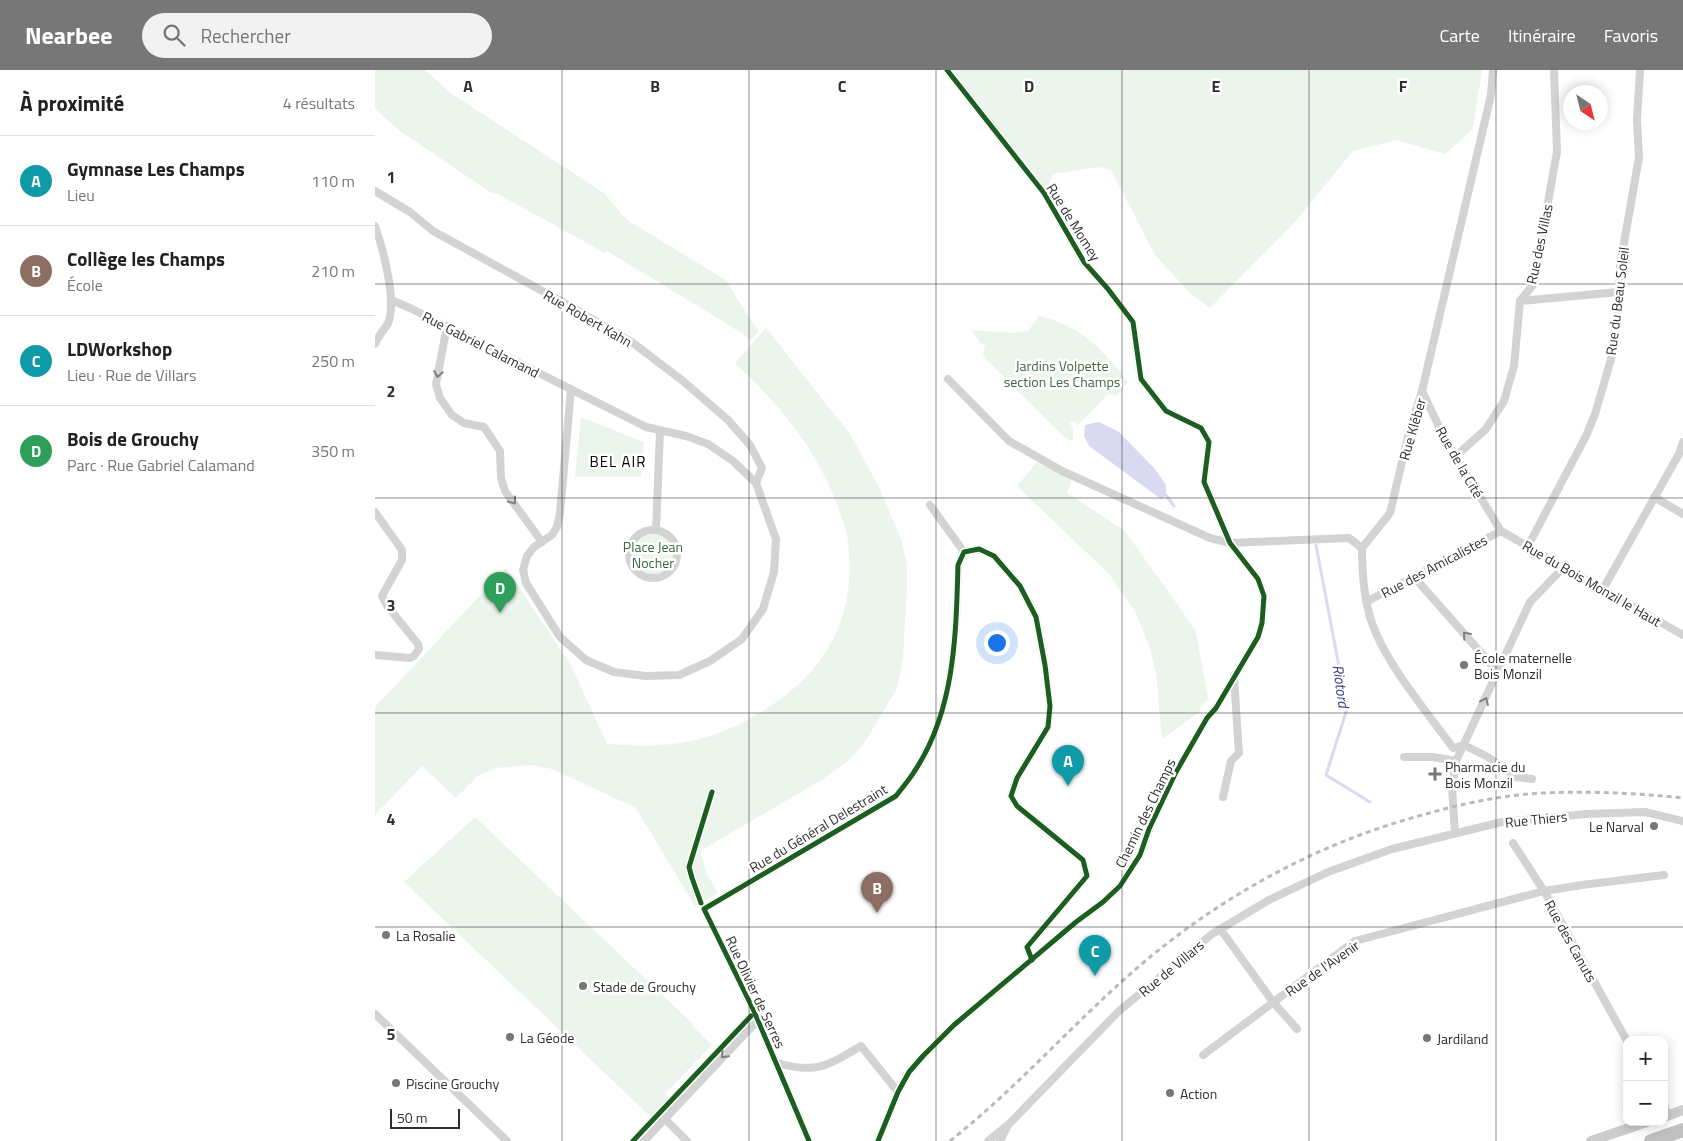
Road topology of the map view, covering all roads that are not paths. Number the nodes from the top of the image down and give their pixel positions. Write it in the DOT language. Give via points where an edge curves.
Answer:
graph roads {
  1 [pos="947,70"];
  2 [pos="1493,70"];
  3 [pos="1554,70"];
  4 [pos="1640,70"];
  5 [pos="375,191"];
  6 [pos="375,226"];
  7 [pos="1619,292"];
  8 [pos="391,296"];
  9 [pos="1520,301"];
  10 [pos="447,326"];
  11 [pos="375,344"];
  12 [pos="948,379"];
  13 [pos="571,389"];
  14 [pos="1423,391"];
  15 [pos="660,431"];
  16 [pos="1683,442"];
  17 [pos="1456,456"];
  18 [pos="756,483"];
  19 [pos="1654,497"];
  20 [pos="931,505"];
  21 [pos="375,512"];
  22 [pos="1683,514"];
  23 [pos="655,530"];
  24 [pos="1501,531"];
  25 [pos="542,542"];
  26 [pos="1230,544"];
  27 [pos="1528,546"];
  28 [pos="1362,548"];
  29 [pos="964,552"];
  30 [pos="1564,567"];
  31 [pos="1414,577"];
  32 [pos="1603,589"];
  33 [pos="1366,602"];
  34 [pos="1683,635"];
  35 [pos="375,655"];
  36 [pos="1499,672"];
  37 [pos="1234,677"];
  38 [pos="1464,745"];
  39 [pos="1404,757"];
  40 [pos="1456,761"];
  41 [pos="1532,779"];
  42 [pos="1223,797"];
  43 [pos="1683,821"];
  44 [pos="1455,833"];
  45 [pos="1513,843"];
  46 [pos="1392,849"];
  47 [pos="1664,875"];
  48 [pos="1544,891"];
  49 [pos="704,909"];
  50 [pos="1221,930"];
  51 [pos="1032,960"];
  52 [pos="1273,1002"];
  53 [pos="375,1014"];
  54 [pos="758,1020"];
  55 [pos="1297,1029"];
  56 [pos="1624,1036"];
  57 [pos="1203,1055"];
  58 [pos="777,1063"];
  59 [pos="898,1092"];
  60 [pos="1683,1110"];
  61 [pos="1668,1112"];
  62 [pos="665,1119"];
  63 [pos="1010,1123"];
  64 [pos="1635,1126"];
  65 [pos="1683,1130"];
  66 [pos="507,1141"];
  67 [pos="644,1141"];
  68 [pos="687,1141"];
  69 [pos="809,1141"];
  70 [pos="878,1141"];
  71 [pos="988,1141"];
  72 [pos="1000,1141"];
  73 [pos="1591,1141"];
  74 [pos="1651,1141"];
  1 -- 26 [label="street, Rue de Momey" via="1044,193 1084,262 1133,322 1141,379 1166,411 1201,428 1209,442 1204,482"];
  2 -- 14 [label="street, Rue Kléber" via="1491,95"];
  3 -- 9 [label="street, Rue des Villas" via="1557,152 1533,285"];
  4 -- 7 [label="street, Rue du Beau Soleil" via="1639,157 1619,266"];
  5 -- 18 [label="street, Rue Robert Kahn" via="410,212 433,231 633,343 683,381 728,420 750,445 762,468"];
  6 -- 8 [label="street"];
  7 -- 9 [label="street"];
  7 -- 27 [label="street, Rue du Beau Soleil" via="1614,349 1595,414"];
  8 -- 10 [label="street, Rue Gabriel Calamand"];
  8 -- 11 [label="street" via="389,320"];
  9 -- 17 [label="street, Rue des Villas" via="1514,366 1504,400 1486,429"];
  10 -- 13 [label="street, Rue Gabriel Calamand"];
  10 -- 25 [label="street, one-way" via="436,384 440,398 451,415 464,423 484,427 500,451 505,491"];
  12 -- 26 [label="street" via="1009,441 1062,471"];
  13 -- 15 [label="street, Rue Gabriel Calamand"];
  13 -- 25 [label="street, Rue Gabriel Calamand" via="560,513 557,527"];
  14 -- 17 [label="street, Rue de la Cité"];
  14 -- 28 [label="street, Rue Kléber" via="1409,432 1390,514"];
  15 -- 18 [label="street, Rue Gabriel Calamand" via="708,444 733,461"];
  15 -- 23 [label="street"];
  16 -- 19 [label="street"];
  17 -- 24 [label="street, Rue de la Cité"];
  18 -- 25 [label="street, Rue Gabriel Calamand" via="776,538 774,572 763,609 742,639 710,661 679,675 645,676 613,672 586,660 560,637 526,583 523,570 527,556"];
  19 -- 22 [label="street"];
  19 -- 32 [label="street"];
  20 -- 29 [label="street"];
  21 -- 35 [label="street" via="403,555 383,596 388,608 419,649 410,658"];
  23 -- 23 [label="street" via="640,534 630,546 633,569 647,578 668,573 677,557 674,542"];
  24 -- 27 [label="street, Rue du Bois Monzil le Haut"];
  24 -- 31 [label="street, Rue des Amicalistes"];
  26 -- 28 [label="street" via="1349,538"];
  26 -- 37 [label="street, Chemin des Champs" via="1258,579 1264,596 1258,637"];
  27 -- 30 [label="street, Rue du Bois Monzil le Haut"];
  28 -- 33 [label="street"];
  29 -- 49 [label="street, Rue du Général Delestraint" via="958,565 954,657 948,687 934,733 915,771 896,796"];
  29 -- 51 [label="street" via="979,549 993,556 1020,586 1036,617 1050,706 1048,727 1017,778 1011,796 1017,806 1083,860 1086,869 1087,876 1027,947"];
  30 -- 32 [label="street, Rue du Bois Monzil le Haut"];
  30 -- 36 [label="street" via="1530,602"];
  31 -- 33 [label="street, Rue des Amicalistes"];
  36 -- 31 [label="street, one-way"];
  32 -- 34 [label="street, Rue du Bois Monzil le Haut"];
  33 -- 38 [label="street" via="1372,625 1390,661 1453,748"];
  38 -- 36 [label="street, one-way"];
  37 -- 42 [label="street" via="1239,753 1231,761"];
  37 -- 51 [label="street, Chemin des Champs" via="1176,772 1132,870 1103,902"];
  38 -- 40 [label="street"];
  38 -- 41 [label="street" via="1489,757 1515,777"];
  39 -- 40 [label="street"];
  40 -- 44 [label="street" via="1452,787"];
  43 -- 44 [label="street, Rue Thiers" via="1645,812 1587,814 1502,822"];
  44 -- 46 [label="street, Rue Thiers"];
  45 -- 48 [label="street, Rue des Canuts"];
  46 -- 50 [label="street, Rue de Villars" via="1328,872 1269,900"];
  47 -- 48 [label="street, Rue de l'Avenir"];
  48 -- 52 [label="street, Rue de l'Avenir" via="1355,941"];
  48 -- 56 [label="street, Rue des Canuts"];
  49 -- 54 [label="street, Rue Olivier de Serres"];
  50 -- 52 [label="street"];
  50 -- 63 [label="street, Rue de Villars" via="1119,1011"];
  51 -- 59 [label="street, Chemin des Champs" via="941,1038 909,1072"];
  52 -- 55 [label="street"];
  52 -- 57 [label="street, Rue de l'Avenir"];
  53 -- 66 [label="street"];
  54 -- 58 [label="street, Rue Olivier de Serres"];
  54 -- 62 [label="street, one-way"];
  58 -- 59 [label="street" via="795,1068 827,1065 861,1046"];
  58 -- 69 [label="street, Rue Olivier de Serres"];
  59 -- 70 [label="street, Chemin des Champs"];
  60 -- 61 [label="street"];
  62 -- 67 [label="street"];
  62 -- 68 [label="street"];
  63 -- 71 [label="street, Rue de Villars"];
  63 -- 72 [label="street"];
  64 -- 73 [label="street"];
  65 -- 74 [label="highway"];
}
